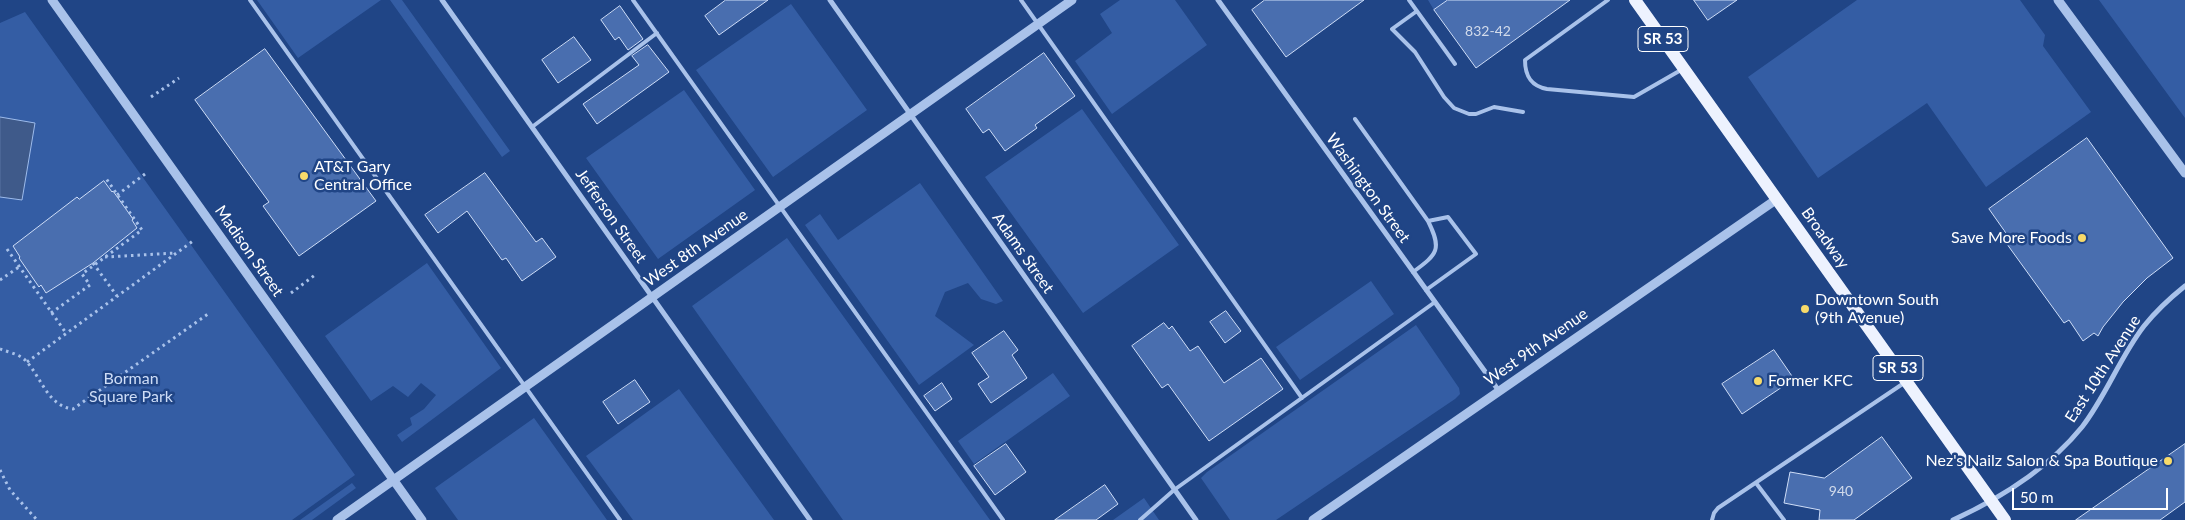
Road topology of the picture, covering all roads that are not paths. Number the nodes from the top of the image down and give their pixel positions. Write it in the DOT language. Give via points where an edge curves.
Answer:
graph roads {
  1 [pos="52,0"];
  2 [pos="250,0"];
  3 [pos="442,0"];
  4 [pos="633,0"];
  5 [pos="830,0"];
  6 [pos="1021,0"];
  7 [pos="1072,0"];
  8 [pos="1218,0"];
  9 [pos="1410,0"];
  10 [pos="1608,0"];
  11 [pos="1635,0"];
  12 [pos="2058,0"];
  13 [pos="1417,11"];
  14 [pos="1038,24"];
  15 [pos="657,33"];
  16 [pos="1455,64"];
  17 [pos="1684,68"];
  18 [pos="1523,112"];
  19 [pos="911,115"];
  20 [pos="1355,119"];
  21 [pos="532,127"];
  22 [pos="2185,173"];
  23 [pos="1778,199"];
  24 [pos="780,207"];
  25 [pos="1428,221"];
  26 [pos="1413,272"];
  27 [pos="2185,286"];
  28 [pos="1426,290"];
  29 [pos="653,296"];
  30 [pos="1435,302"];
  31 [pos="1907,381"];
  32 [pos="525,387"];
  33 [pos="1499,391"];
  34 [pos="1302,398"];
  35 [pos="394,480"];
  36 [pos="1756,483"];
  37 [pos="1174,490"];
  38 [pos="1993,502"];
  39 [pos="337,520"];
  40 [pos="422,520"];
  41 [pos="620,520"];
  42 [pos="810,520"];
  43 [pos="1003,520"];
  44 [pos="1140,520"];
  45 [pos="1196,520"];
  46 [pos="1313,520"];
  47 [pos="1712,520"];
  48 [pos="1784,520"];
  49 [pos="1953,520"];
  50 [pos="2006,520"];
  1 -- 35 [label="street, Madison Street"];
  2 -- 32 [label="lane"];
  3 -- 21 [label="street, Jefferson Street"];
  4 -- 15 [label="lane"];
  5 -- 19 [label="street, Adams Street"];
  6 -- 14 [label="lane"];
  7 -- 14 [label="street, West 8th Avenue"];
  8 -- 26 [label="street, Washington Street"];
  9 -- 13 [label="lane"];
  10 -- 17 [label="lane" via="1525,60 1526,74 1536,86 1634,97"];
  11 -- 17 [label="main road, Broadway / SR 53"];
  12 -- 22 [label="street"];
  13 -- 16 [label="lane"];
  13 -- 18 [label="lane" via="1392,29 1415,52 1448,103 1469,114 1494,107"];
  14 -- 19 [label="street, West 8th Avenue"];
  14 -- 34 [label="lane"];
  15 -- 21 [label="lane"];
  15 -- 24 [label="lane"];
  17 -- 23 [label="main road, Broadway / SR 53"];
  19 -- 24 [label="street, West 8th Avenue"];
  19 -- 37 [label="street, Adams Street"];
  20 -- 25 [label="lane"];
  21 -- 29 [label="street, Jefferson Street"];
  23 -- 31 [label="main road, Broadway / SR 53"];
  23 -- 33 [label="street, West 9th Avenue"];
  24 -- 29 [label="street, West 8th Avenue"];
  24 -- 43 [label="lane"];
  25 -- 26 [label="lane" via="1435,234 1436,252"];
  25 -- 28 [label="lane" via="1448,217 1476,254"];
  26 -- 28 [label="street, Washington Street"];
  27 -- 38 [label="street, East 10th Avenue" via="2166,301 2143,327 2082,427 2055,455"];
  28 -- 30 [label="street, Washington Street"];
  29 -- 32 [label="street, West 8th Avenue"];
  29 -- 42 [label="street, Jefferson Street"];
  30 -- 33 [label="street, Washington Street"];
  30 -- 34 [label="lane"];
  31 -- 36 [label="lane"];
  31 -- 38 [label="main road, Broadway / SR 53"];
  32 -- 35 [label="street, West 8th Avenue"];
  32 -- 41 [label="lane"];
  33 -- 46 [label="street, West 9th Avenue"];
  34 -- 37 [label="lane"];
  35 -- 39 [label="street, West 8th Avenue"];
  35 -- 40 [label="street, Madison Street"];
  36 -- 47 [label="lane" via="1718,508"];
  36 -- 48 [label="lane"];
  37 -- 44 [label="lane"];
  37 -- 45 [label="street, Adams Street"];
  38 -- 49 [label="street, East 10th Avenue"];
  38 -- 50 [label="main road, Broadway / SR 53"];
}
